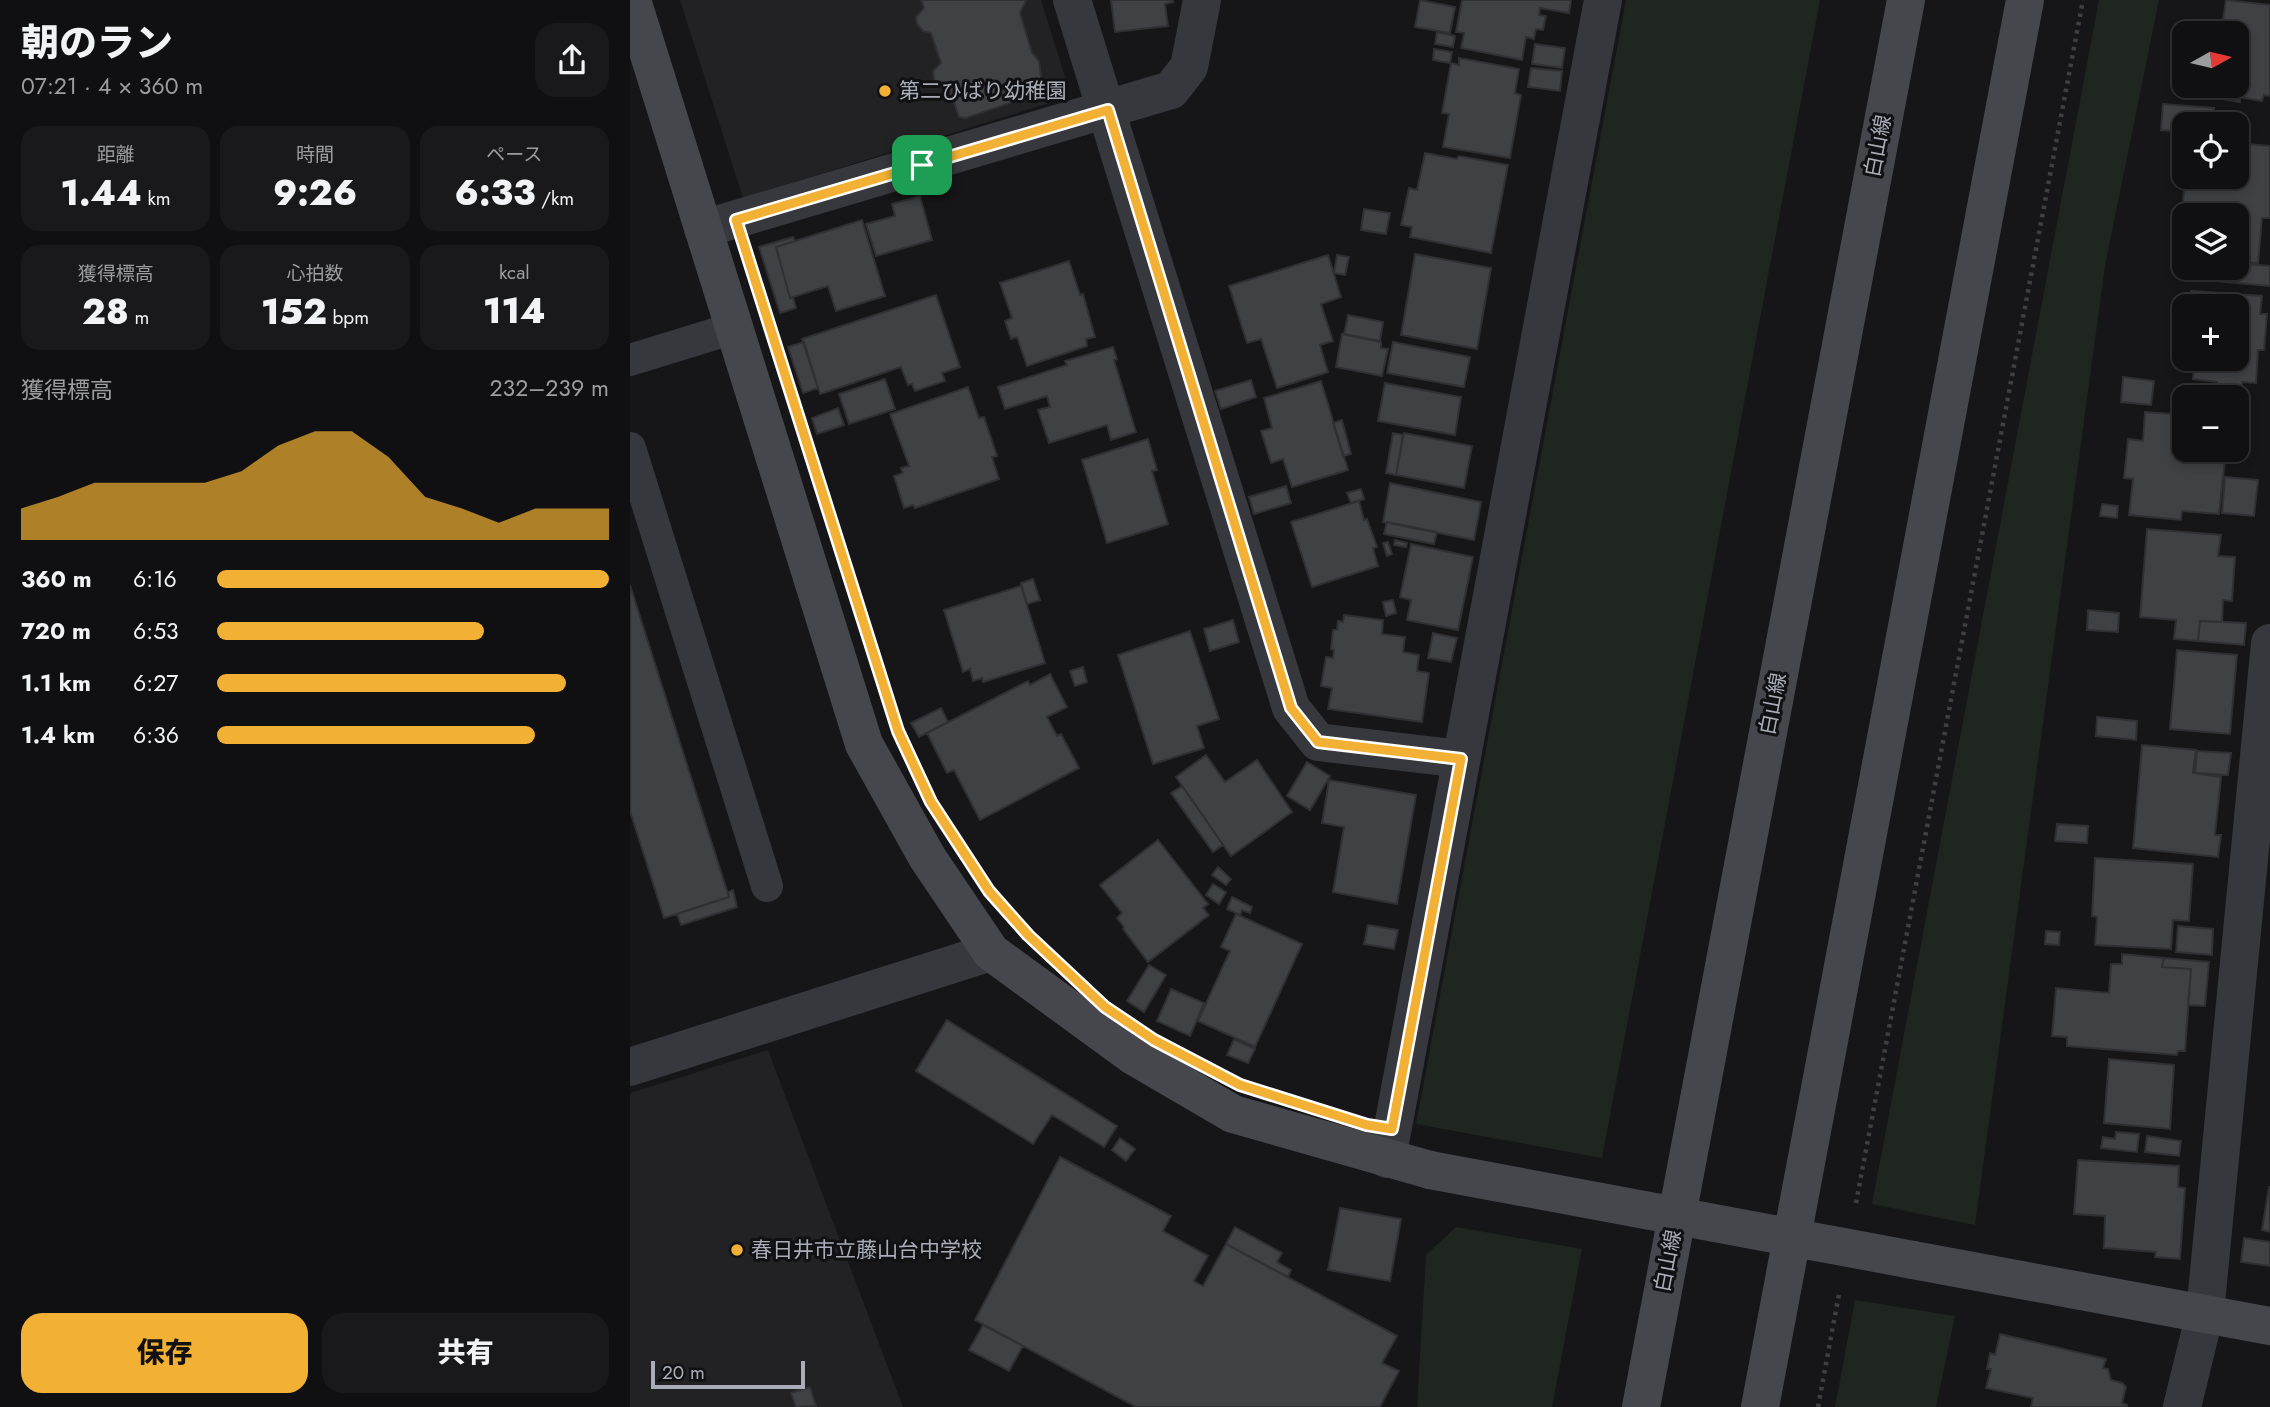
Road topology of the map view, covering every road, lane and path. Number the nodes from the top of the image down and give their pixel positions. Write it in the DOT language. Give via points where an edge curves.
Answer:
graph roads {
  1 [pos="632,0"];
  2 [pos="1072,0"];
  3 [pos="1202,0"];
  4 [pos="1603,0"];
  5 [pos="1906,0"];
  6 [pos="2025,0"];
  7 [pos="2083,0"];
  8 [pos="1108,110"];
  9 [pos="703,229"];
  10 [pos="734,328"];
  11 [pos="630,360"];
  12 [pos="630,448"];
  13 [pos="2270,643"];
  14 [pos="1461,759"];
  15 [pos="767,886"];
  16 [pos="2257,903"];
  17 [pos="991,951"];
  18 [pos="630,1067"];
  19 [pos="1387,1159"];
  20 [pos="1854,1216"];
  21 [pos="1841,1284"];
  22 [pos="2205,1312"];
  23 [pos="2270,1325"];
  24 [pos="1641,1407"];
  25 [pos="1760,1407"];
  26 [pos="1818,1407"];
  27 [pos="2182,1407"];
  1 -- 9 [label="street"];
  2 -- 8 [label="street"];
  3 -- 8 [label="street" via="1189,67 1171,90"];
  4 -- 14 [label="street"];
  5 -- 24 [label="street, 白山線"];
  6 -- 25 [label="street"];
  7 -- 20 [label="path"];
  8 -- 9 [label="street"];
  8 -- 14 [label="street" via="1291,708 1318,742"];
  9 -- 10 [label="street"];
  10 -- 11 [label="lane"];
  10 -- 17 [label="street" via="864,744 927,858"];
  12 -- 15 [label="lane"];
  13 -- 16 [label="street"];
  14 -- 19 [label="street"];
  16 -- 22 [label="street"];
  17 -- 18 [label="street"];
  17 -- 19 [label="street" via="1132,1055 1233,1114"];
  19 -- 22 [label="street, bridge"];
  21 -- 26 [label="path"];
  22 -- 23 [label="street"];
  22 -- 27 [label="street"];
}
